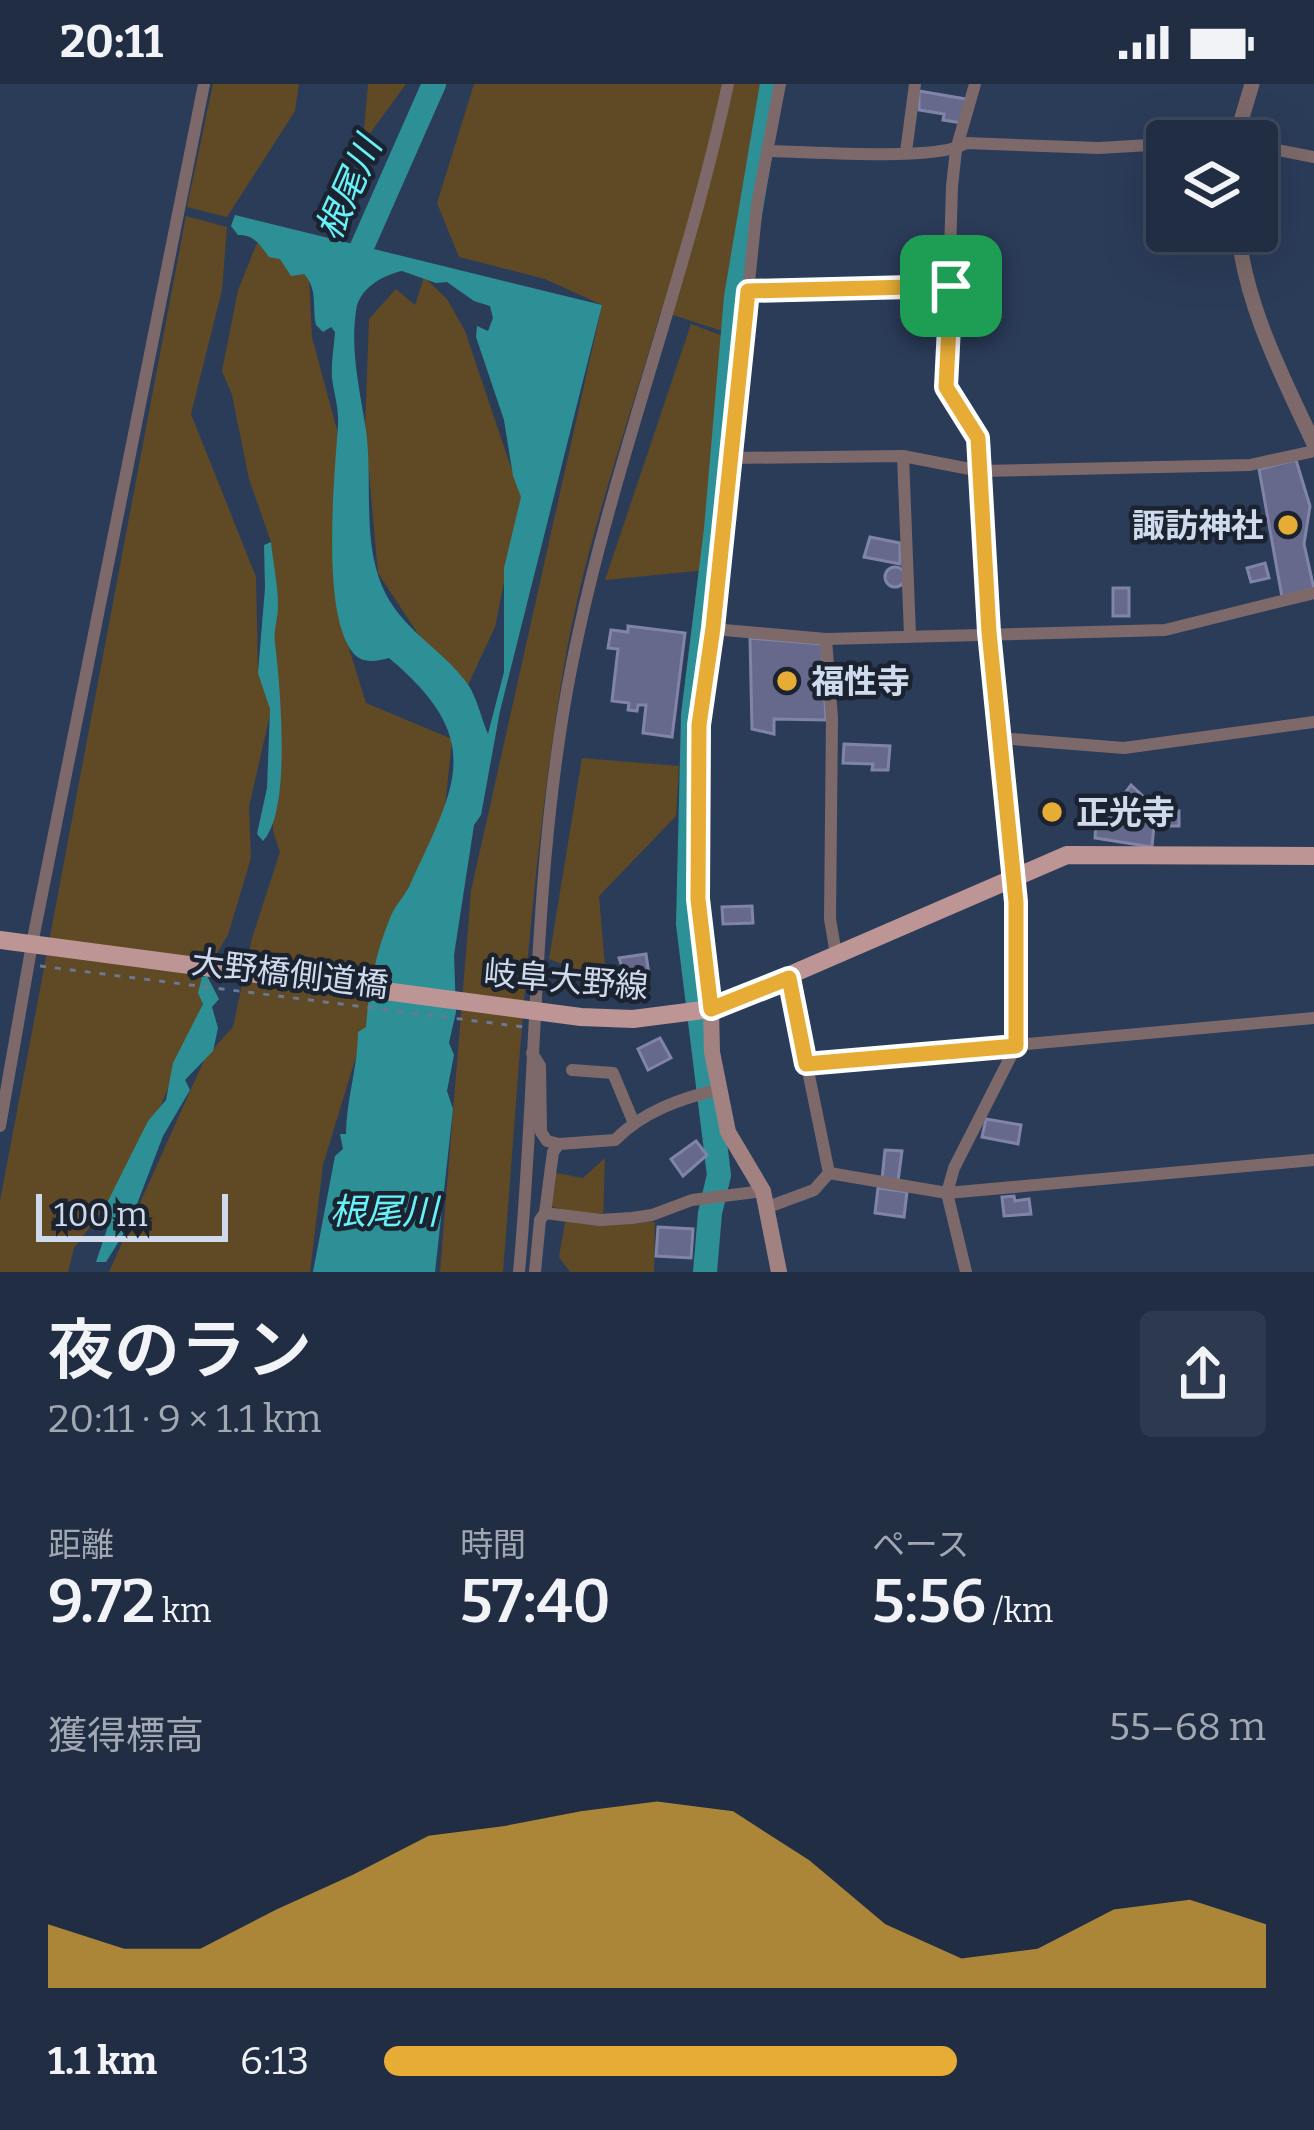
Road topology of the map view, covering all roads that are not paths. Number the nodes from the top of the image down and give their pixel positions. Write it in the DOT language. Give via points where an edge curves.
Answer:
graph roads {
  1 [pos="204,84"];
  2 [pos="728,84"];
  3 [pos="780,84"];
  4 [pos="915,84"];
  5 [pos="975,84"];
  6 [pos="1252,84"];
  7 [pos="1241,120"];
  8 [pos="1146,145"];
  9 [pos="956,150"];
  10 [pos="1278,150"];
  11 [pos="767,151"];
  12 [pos="905,152"];
  13 [pos="1314,158"];
  14 [pos="1242,252"];
  15 [pos="951,286"];
  16 [pos="748,291"];
  17 [pos="1314,447"];
  18 [pos="903,456"];
  19 [pos="730,458"];
  20 [pos="980,471"];
  21 [pos="1314,593"];
  22 [pos="713,628"];
  23 [pos="989,632"];
  24 [pos="910,635"];
  25 [pos="826,639"];
  26 [pos="1314,722"];
  27 [pos="999,738"];
  28 [pos="1314,856"];
  29 [pos="1013,875"];
  30 [pos="0,940"];
  31 [pos="42,945"];
  32 [pos="836,955"];
  33 [pos="789,978"];
  34 [pos="701,1011"];
  35 [pos="529,1015"];
  36 [pos="1314,1018"];
  37 [pos="1016,1046"];
  38 [pos="531,1052"];
  39 [pos="806,1064"];
  40 [pos="572,1070"];
  41 [pos="711,1092"];
  42 [pos="633,1121"];
  43 [pos="0,1126"];
  44 [pos="559,1144"];
  45 [pos="1314,1160"];
  46 [pos="829,1173"];
  47 [pos="947,1193"];
  48 [pos="766,1199"];
  49 [pos="545,1213"];
  50 [pos="519,1272"];
  51 [pos="535,1272"];
  52 [pos="778,1272"];
  53 [pos="966,1272"];
  1 -- 31 [label="street"];
  2 -- 35 [label="street" via="580,627 549,797"];
  3 -- 11 [label="street"];
  4 -- 12 [label="street"];
  5 -- 9 [label="street"];
  6 -- 7 [label="street"];
  8 -- 9 [label="street" via="966,143"];
  9 -- 12 [label="street"];
  9 -- 15 [label="street"];
  10 -- 13 [label="street"];
  11 -- 12 [label="street"];
  11 -- 16 [label="street"];
  14 -- 17 [label="street" via="1272,354"];
  15 -- 16 [label="street"];
  15 -- 20 [label="street" via="946,387 978,438"];
  16 -- 19 [label="street"];
  17 -- 20 [label="street" via="1250,465"];
  18 -- 19 [label="street"];
  18 -- 20 [label="street"];
  18 -- 24 [label="street"];
  19 -- 22 [label="street"];
  20 -- 23 [label="street"];
  21 -- 23 [label="street" via="1166,630"];
  22 -- 25 [label="street"];
  22 -- 34 [label="street" via="699,725"];
  23 -- 24 [label="street"];
  23 -- 27 [label="street"];
  24 -- 25 [label="street"];
  25 -- 32 [label="street"];
  26 -- 27 [label="street" via="1124,748"];
  27 -- 29 [label="street"];
  28 -- 29 [label="main road, 岐阜大野線" via="1067,855"];
  29 -- 32 [label="main road, 岐阜大野線"];
  29 -- 37 [label="street"];
  30 -- 31 [label="main road, 岐阜大野線"];
  31 -- 35 [label="main road, 岐阜大野線"];
  31 -- 43 [label="street"];
  32 -- 33 [label="main road, 岐阜大野線"];
  33 -- 34 [label="main road, 岐阜大野線"];
  33 -- 39 [label="street"];
  34 -- 35 [label="main road, 岐阜大野線" via="633,1019"];
  34 -- 41 [label="main road"];
  35 -- 38 [label="street"];
  36 -- 37 [label="street"];
  37 -- 39 [label="street"];
  37 -- 47 [label="street"];
  38 -- 44 [label="street" via="540,1066 542,1132"];
  38 -- 50 [label="street"];
  39 -- 46 [label="street"];
  40 -- 42 [label="street" via="613,1073"];
  41 -- 42 [label="street"];
  41 -- 48 [label="main road"];
  42 -- 44 [label="street" via="616,1140"];
  44 -- 49 [label="street"];
  45 -- 47 [label="street"];
  46 -- 47 [label="street"];
  46 -- 48 [label="street" via="814,1190"];
  47 -- 53 [label="street"];
  48 -- 49 [label="street" via="692,1200 632,1218"];
  48 -- 52 [label="main road"];
  49 -- 51 [label="street"];
}
